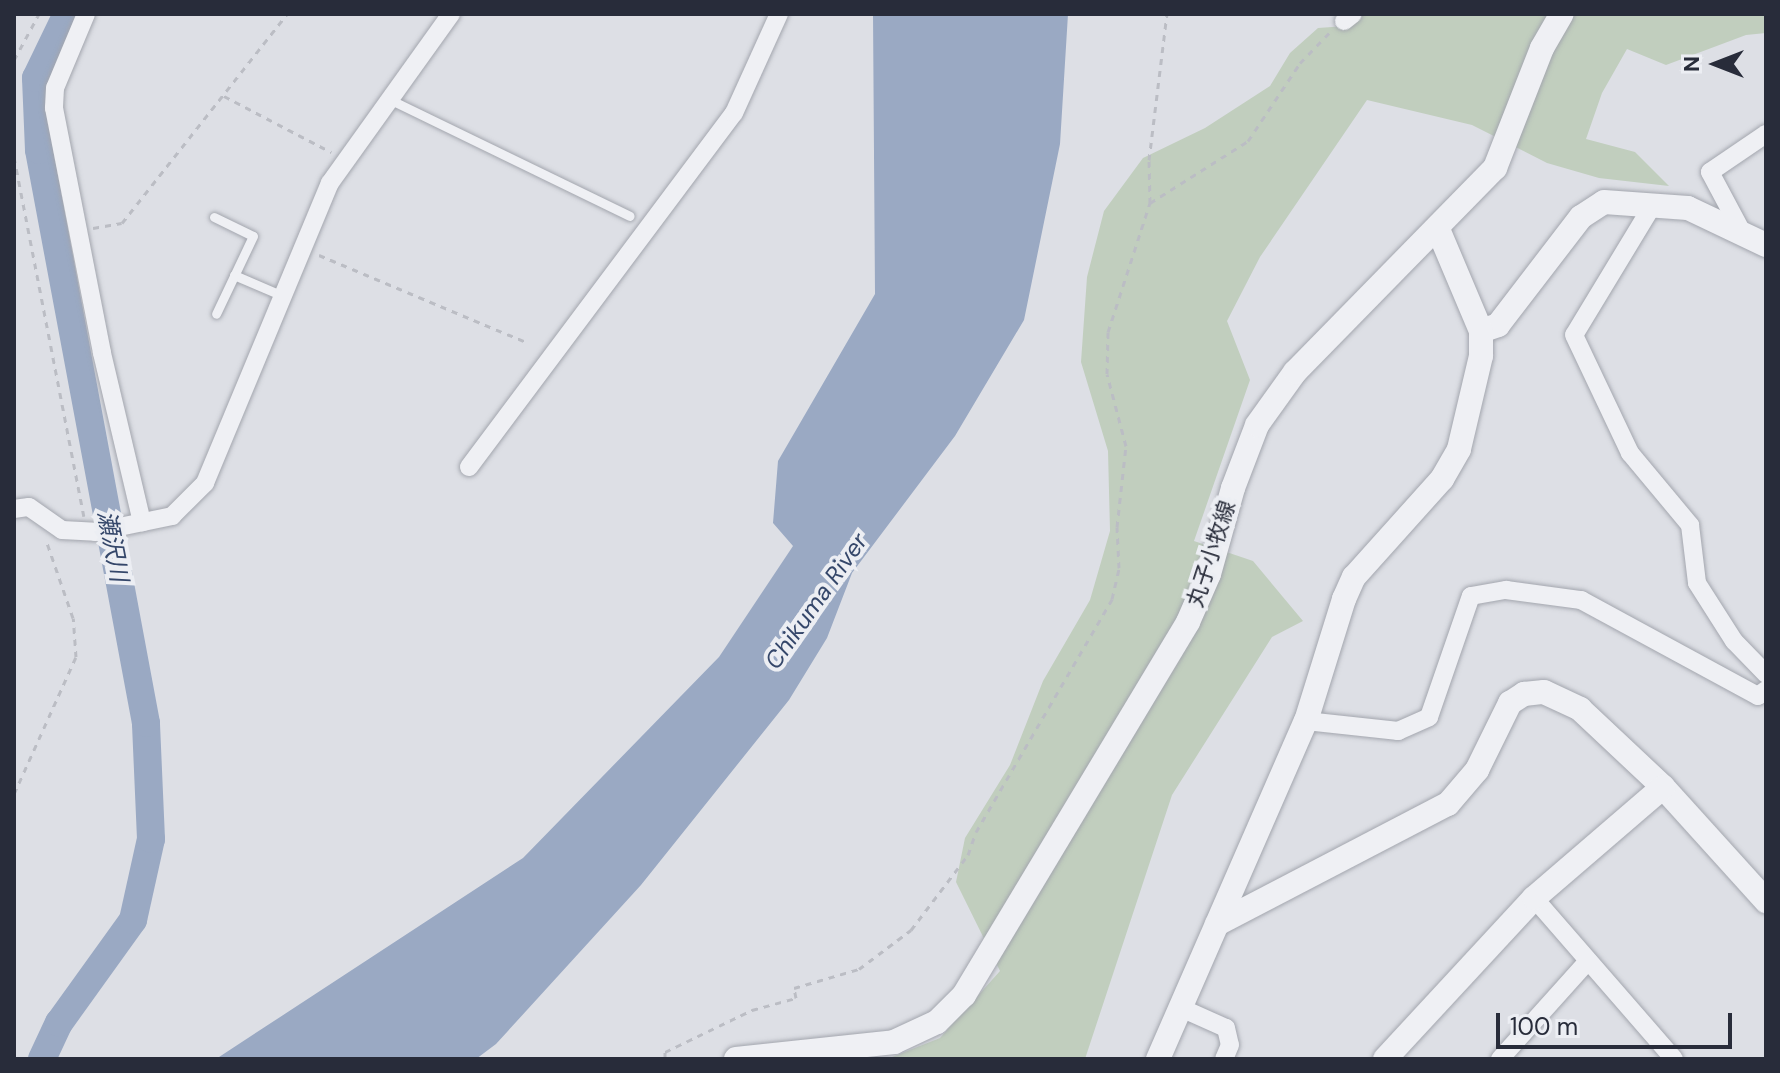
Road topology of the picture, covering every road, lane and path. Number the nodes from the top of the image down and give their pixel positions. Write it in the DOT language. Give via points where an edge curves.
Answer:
graph roads {
  1 [pos="39,14"];
  2 [pos="86,14"];
  3 [pos="287,14"];
  4 [pos="451,14"];
  5 [pos="779,14"];
  6 [pos="1167,14"];
  7 [pos="1562,14"];
  8 [pos="1348,17"];
  9 [pos="14,60"];
  10 [pos="224,96"];
  11 [pos="393,101"];
  12 [pos="1766,134"];
  13 [pos="14,157"];
  14 [pos="347,160"];
  15 [pos="1150,203"];
  16 [pos="1654,203"];
  17 [pos="630,216"];
  18 [pos="214,217"];
  19 [pos="1438,229"];
  20 [pos="78,231"];
  21 [pos="1742,232"];
  22 [pos="1766,245"];
  23 [pos="305,249"];
  24 [pos="234,275"];
  25 [pos="285,297"];
  26 [pos="216,314"];
  27 [pos="1481,331"];
  28 [pos="526,342"];
  29 [pos="469,467"];
  30 [pos="14,509"];
  31 [pos="51,522"];
  32 [pos="135,524"];
  33 [pos="91,532"];
  34 [pos="1766,674"];
  35 [pos="1766,690"];
  36 [pos="1306,721"];
  37 [pos="1663,787"];
  38 [pos="14,794"];
  39 [pos="1534,898"];
  40 [pos="1766,901"];
  41 [pos="1217,924"];
  42 [pos="1588,961"];
  43 [pos="1181,1008"];
  44 [pos="1660,1044"];
  45 [pos="858,1053"];
  46 [pos="665,1059"];
  47 [pos="736,1059"];
  48 [pos="1158,1059"];
  49 [pos="1224,1059"];
  50 [pos="1385,1059"];
  51 [pos="1500,1059"];
  52 [pos="1647,1059"];
  53 [pos="1674,1059"];
  1 -- 9 [label="path"];
  2 -- 20 [label="street" via="55,88 54,108"];
  3 -- 10 [label="path"];
  4 -- 11 [label="street"];
  5 -- 29 [label="street" via="734,113"];
  6 -- 15 [label="path" via="1149,160"];
  7 -- 19 [label="street, 丸子小牧線" via="1542,48 1506,149"];
  8 -- 15 [label="path" via="1300,63 1248,141"];
  10 -- 14 [label="path"];
  10 -- 20 [label="path" via="122,223"];
  11 -- 14 [label="street"];
  11 -- 17 [label="lane"];
  12 -- 21 [label="street" via="1710,172"];
  13 -- 33 [label="path"];
  14 -- 23 [label="street" via="330,183"];
  15 -- 46 [label="path" via="1108,332 1107,374 1126,446 1116,583 968,855 940,896 887,952 831,981 794,988 796,998 752,1010 665,1052"];
  16 -- 21 [label="street" via="1688,208"];
  16 -- 27 [label="street" via="1604,202 1581,217 1498,325"];
  16 -- 34 [label="street" via="1574,335 1630,453 1690,525 1697,583 1734,641"];
  18 -- 24 [label="lane" via="253,236"];
  19 -- 27 [label="street"];
  19 -- 45 [label="street, 丸子小牧線" via="1295,372 1257,425 1201,598 985,966 950,1010 921,1033"];
  20 -- 32 [label="street"];
  21 -- 22 [label="street"];
  23 -- 25 [label="street"];
  23 -- 28 [label="path"];
  24 -- 25 [label="lane"];
  24 -- 26 [label="lane"];
  25 -- 32 [label="street" via="205,483 172,516"];
  27 -- 36 [label="street" via="1481,356 1459,449 1442,479 1354,577"];
  30 -- 31 [label="street" via="29,507"];
  31 -- 33 [label="street" via="62,530"];
  31 -- 38 [label="path" via="45,537 73,618 76,657"];
  32 -- 33 [label="street"];
  35 -- 36 [label="street" via="1758,696 1581,600 1506,590 1471,596 1429,717 1398,731"];
  36 -- 41 [label="street"];
  37 -- 39 [label="street"];
  37 -- 40 [label="street"];
  37 -- 41 [label="street" via="1580,709 1544,692 1524,694 1499,721 1459,795"];
  39 -- 42 [label="street"];
  39 -- 50 [label="street"];
  41 -- 43 [label="street"];
  42 -- 44 [label="street"];
  42 -- 51 [label="street"];
  43 -- 48 [label="street"];
  43 -- 49 [label="street" via="1226,1028 1230,1045"];
  44 -- 52 [label="street"];
  44 -- 53 [label="street"];
  45 -- 47 [label="street, 丸子小牧線"];
}
